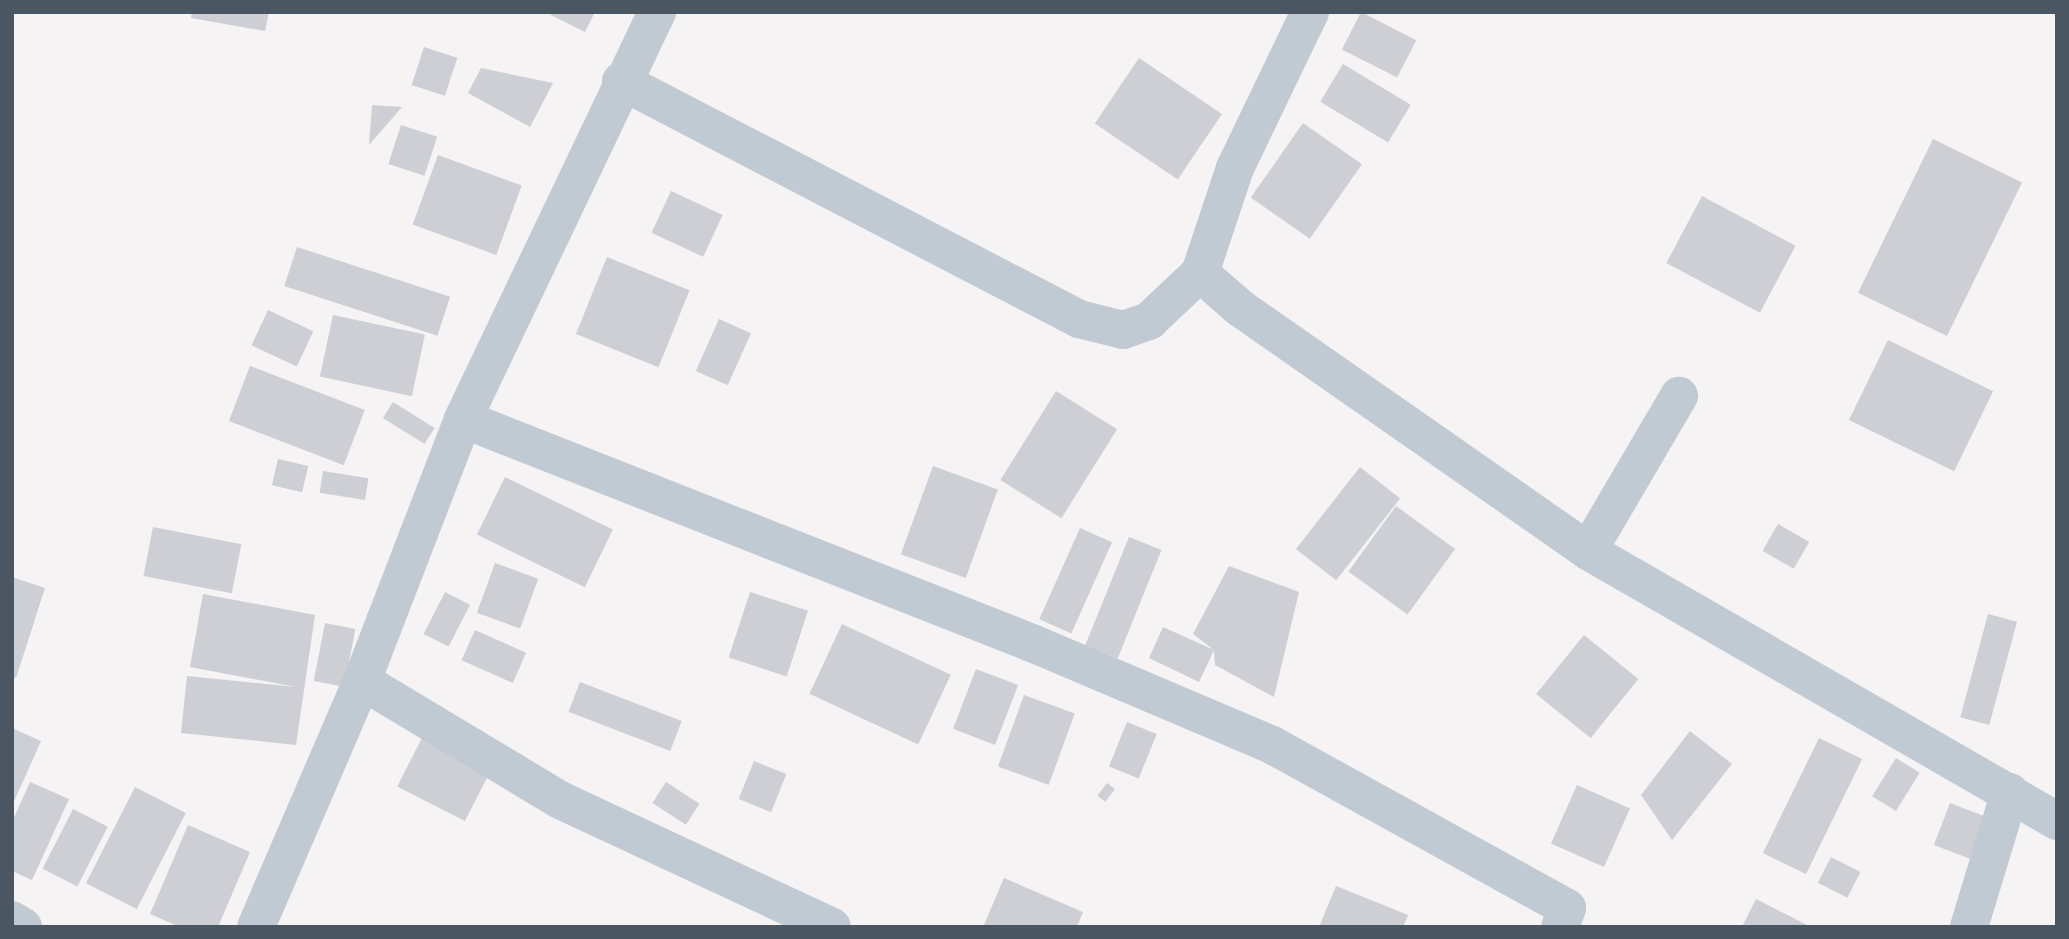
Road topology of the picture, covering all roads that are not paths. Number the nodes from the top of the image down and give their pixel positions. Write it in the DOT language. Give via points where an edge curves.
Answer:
graph roads {
  1 [pos="657,12"];
  2 [pos="1310,12"];
  3 [pos="621,80"];
  4 [pos="1200,273"];
  5 [pos="1679,396"];
  6 [pos="463,419"];
  7 [pos="1588,551"];
  8 [pos="362,681"];
  9 [pos="2010,792"];
  10 [pos="2057,821"];
  11 [pos="12,920"];
  12 [pos="23,927"];
  13 [pos="256,927"];
  14 [pos="832,927"];
  15 [pos="1560,927"];
  16 [pos="1969,927"];
  1 -- 3 [label="street"];
  2 -- 4 [label="street" via="1235,169"];
  3 -- 4 [label="street" via="1079,319 1123,330 1149,321"];
  3 -- 6 [label="street"];
  4 -- 7 [label="street" via="1240,308"];
  5 -- 7 [label="street"];
  6 -- 8 [label="street"];
  6 -- 15 [label="street" via="1032,643 1272,745 1567,908"];
  7 -- 9 [label="street"];
  8 -- 13 [label="street"];
  8 -- 14 [label="street" via="560,800"];
  9 -- 10 [label="street"];
  9 -- 16 [label="street"];
  11 -- 12 [label="street"];
}
